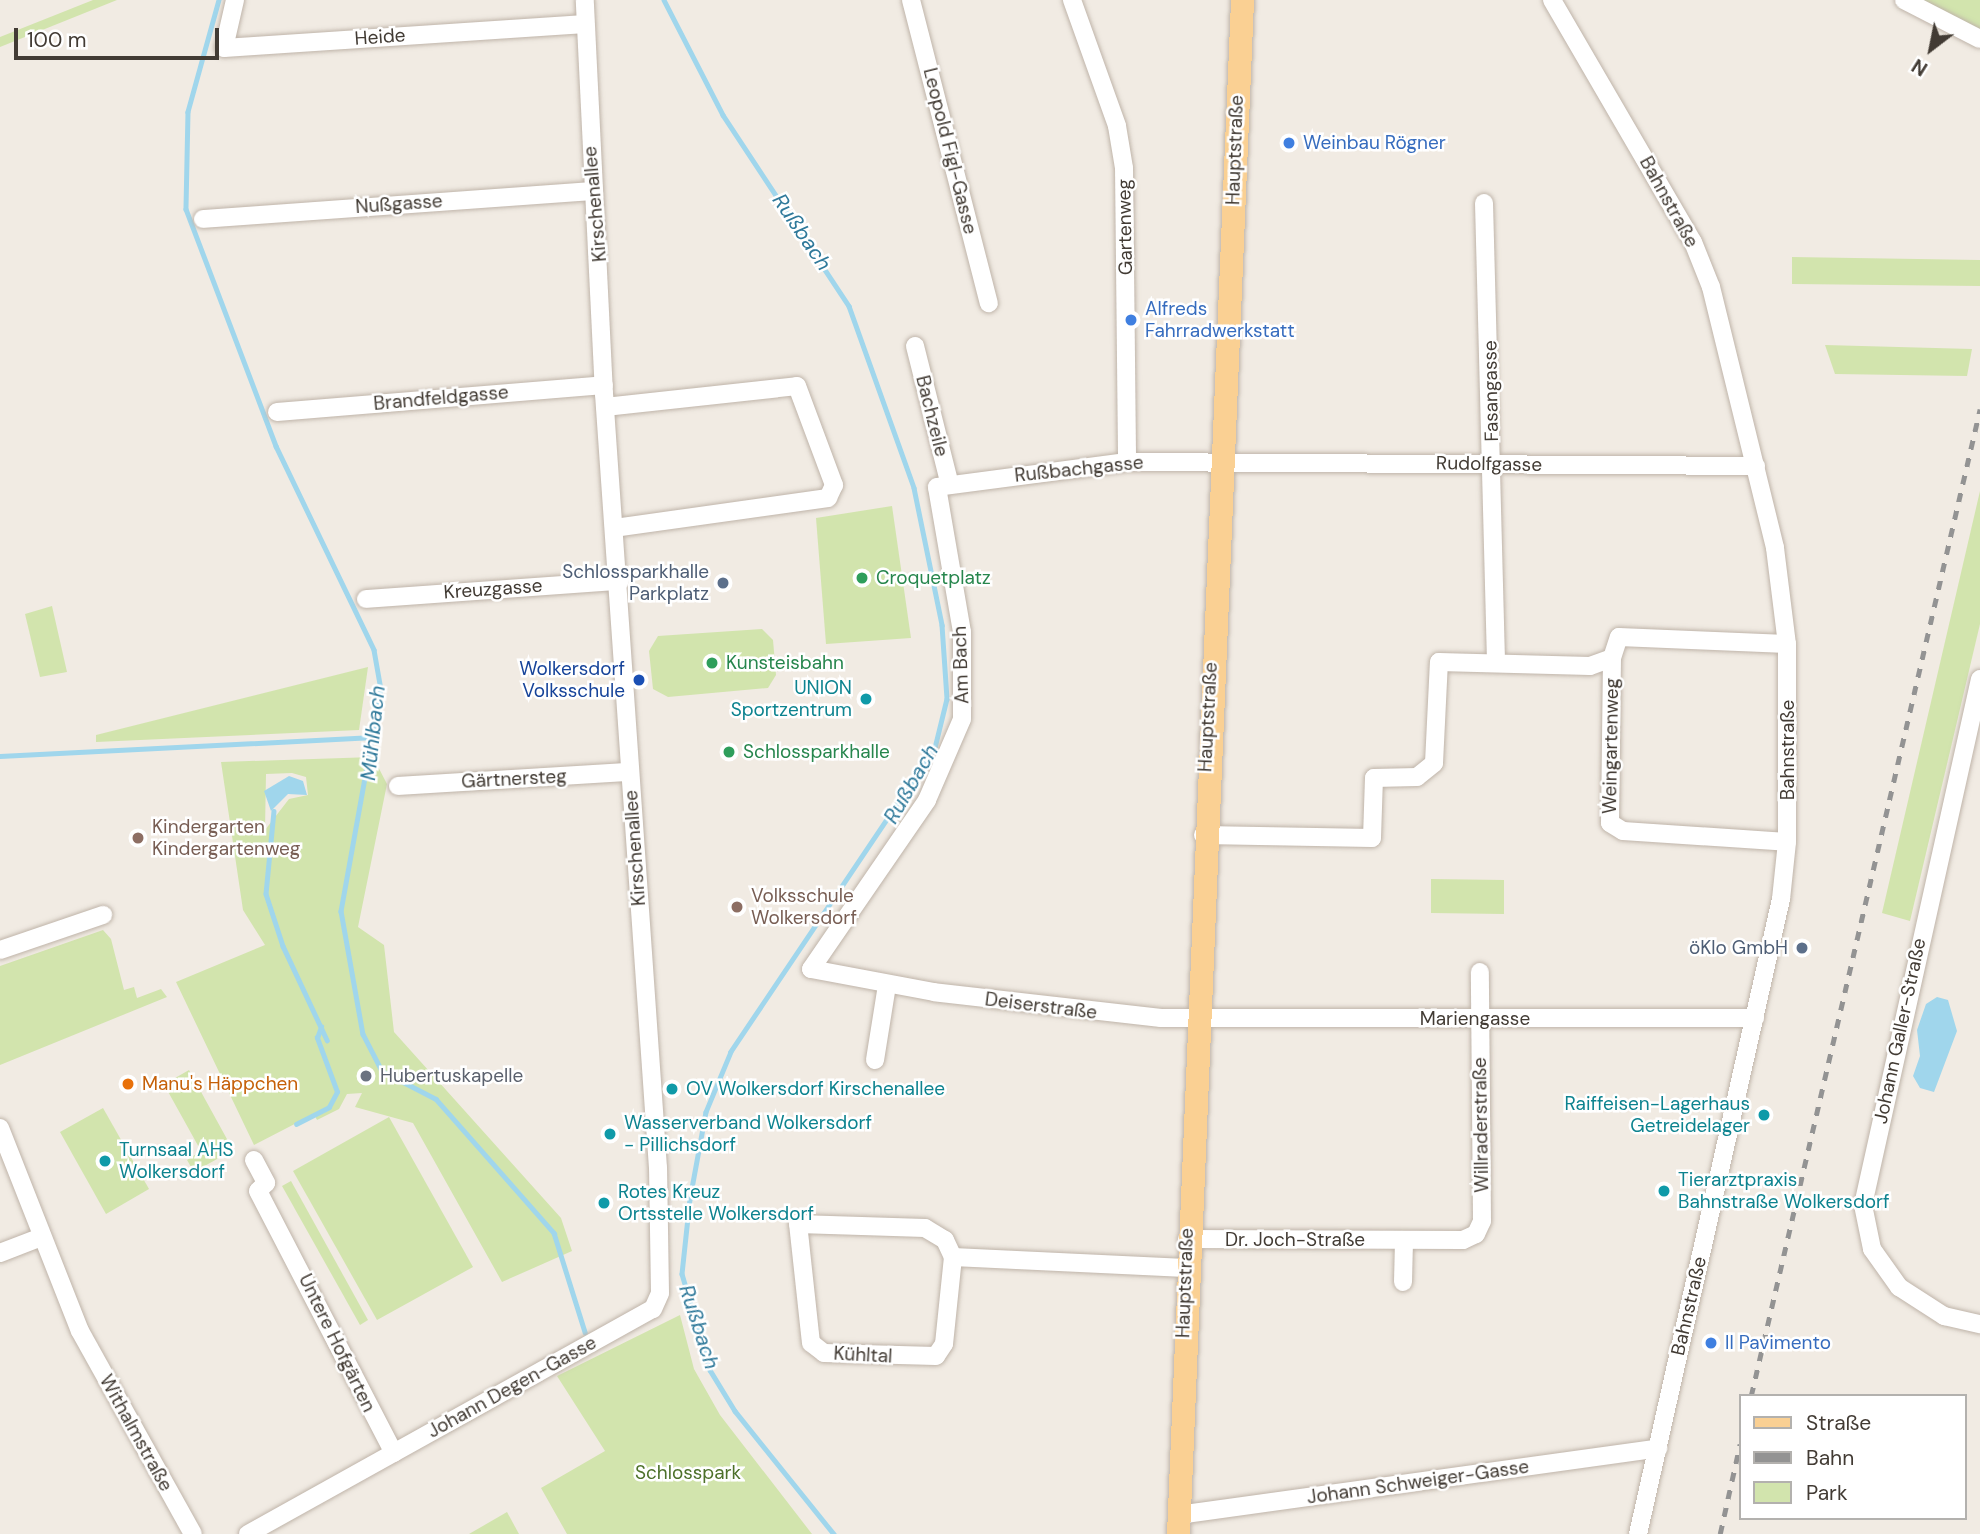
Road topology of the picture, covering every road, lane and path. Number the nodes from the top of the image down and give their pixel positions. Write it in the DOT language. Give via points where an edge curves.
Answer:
graph roads {
  1 [pos="234,0"];
  2 [pos="585,0"];
  3 [pos="911,0"];
  4 [pos="1072,0"];
  5 [pos="1242,0"];
  6 [pos="1552,0"];
  7 [pos="1904,0"];
  8 [pos="585,24"];
  9 [pos="1980,40"];
  10 [pos="594,191"];
  11 [pos="1484,203"];
  12 [pos="203,219"];
  13 [pos="989,303"];
  14 [pos="915,346"];
  15 [pos="604,385"];
  16 [pos="605,407"];
  17 [pos="277,412"];
  18 [pos="1221,460"];
  19 [pos="1127,462"];
  20 [pos="1493,464"];
  21 [pos="1756,466"];
  22 [pos="943,486"];
  23 [pos="615,528"];
  24 [pos="620,581"];
  25 [pos="366,599"];
  26 [pos="1787,644"];
  27 [pos="1612,658"];
  28 [pos="1496,663"];
  29 [pos="1980,678"];
  30 [pos="629,772"];
  31 [pos="398,786"];
  32 [pos="1203,835"];
  33 [pos="1787,842"];
  34 [pos="103,915"];
  35 [pos="0,950"];
  36 [pos="811,969"];
  37 [pos="1480,972"];
  38 [pos="887,985"];
  39 [pos="1755,1018"];
  40 [pos="1195,1019"];
  41 [pos="1480,1019"];
  42 [pos="876,1060"];
  43 [pos="1,1130"];
  44 [pos="254,1160"];
  45 [pos="658,1168"];
  46 [pos="1476,1234"];
  47 [pos="39,1238"];
  48 [pos="1187,1239"];
  49 [pos="1404,1240"];
  50 [pos="0,1252"];
  51 [pos="953,1257"];
  52 [pos="1185,1268"];
  53 [pos="1403,1282"];
  54 [pos="1980,1324"];
  55 [pos="1658,1448"];
  56 [pos="394,1453"];
  57 [pos="1178,1525"];
  58 [pos="193,1534"];
  59 [pos="248,1534"];
  60 [pos="1638,1534"];
  1 -- 8 [label="street, Heide" via="224,48"];
  2 -- 8 [label="street, Kirschenallee"];
  3 -- 13 [label="street, Leopold Figl-Gasse"];
  4 -- 19 [label="street, Gartenweg" via="1122,145"];
  5 -- 18 [label="main road, Hauptstraße"];
  6 -- 21 [label="street, Bahnstraße" via="1698,253 1723,321"];
  7 -- 9 [label="street"];
  8 -- 10 [label="street, Kirschenallee"];
  10 -- 12 [label="street, Nußgasse"];
  10 -- 15 [label="street, Kirschenallee"];
  11 -- 20 [label="street, Fasangasse"];
  14 -- 22 [label="street, Bachzeile"];
  15 -- 16 [label="street, Kirschenallee"];
  15 -- 17 [label="street, Brandfeldgasse"];
  16 -- 23 [label="street, Kirschenallee"];
  16 -- 23 [label="street" via="797,386 834,485 828,498"];
  18 -- 19 [label="street, Rußbachgasse"];
  18 -- 20 [label="street, Rudolfgasse"];
  18 -- 32 [label="main road, Hauptstraße"];
  19 -- 22 [label="street, Rußbachgasse"];
  20 -- 21 [label="street, Rudolfgasse"];
  20 -- 28 [label="street, Fasangasse"];
  21 -- 26 [label="street, Bahnstraße"];
  22 -- 36 [label="street, Am Bach" via="962,632 962,719 927,800"];
  23 -- 24 [label="street, Kirschenallee"];
  24 -- 25 [label="street, Kreuzgasse"];
  24 -- 30 [label="street, Kirschenallee"];
  26 -- 27 [label="street" via="1619,637"];
  26 -- 33 [label="street, Bahnstraße"];
  27 -- 28 [label="street" via="1590,666"];
  27 -- 33 [label="street, Weingartenweg" via="1610,823 1623,831"];
  28 -- 32 [label="street" via="1438,662 1434,763 1417,777 1374,778 1372,838"];
  29 -- 54 [label="street, Johann Galler-Straße" via="1863,1205 1872,1249 1899,1287 1944,1316"];
  30 -- 31 [label="street, Gärtnersteg"];
  30 -- 45 [label="street, Kirschenallee"];
  32 -- 40 [label="main road, Hauptstraße"];
  33 -- 39 [label="street, Bahnstraße"];
  34 -- 35 [label="street"];
  36 -- 38 [label="street, Deiserstraße"];
  37 -- 41 [label="street, Willraderstraße"];
  38 -- 40 [label="street, Deiserstraße" via="1065,1010"];
  38 -- 42 [label="street"];
  39 -- 41 [label="street, Mariengasse"];
  39 -- 55 [label="street, Bahnstraße"];
  40 -- 41 [label="street, Mariengasse"];
  40 -- 48 [label="main road, Hauptstraße"];
  41 -- 46 [label="street, Willraderstraße" via="1482,1221"];
  43 -- 47 [label="street, Withalmstraße"];
  44 -- 56 [label="street, Untere Hofgärten" via="266,1183 258,1191"];
  45 -- 56 [label="street, Johann Degen-Gasse" via="660,1293 653,1309"];
  46 -- 49 [label="street, Dr. Joch-Straße" via="1463,1240"];
  47 -- 50 [label="street"];
  47 -- 58 [label="street, Withalmstraße" via="80,1331"];
  48 -- 49 [label="street, Dr. Joch-Straße"];
  48 -- 52 [label="main road, Hauptstraße"];
  49 -- 53 [label="street"];
  51 -- 51 [label="street, Kühltal" via="945,1240 925,1228 794,1222 811,1343 824,1353 936,1356 944,1344"];
  51 -- 52 [label="street"];
  52 -- 57 [label="main road, Hauptstraße"];
  55 -- 57 [label="street, Johann Schweiger-Gasse"];
  55 -- 60 [label="street, Bahnstraße"];
  56 -- 59 [label="street, Johann Degen-Gasse"];
}
